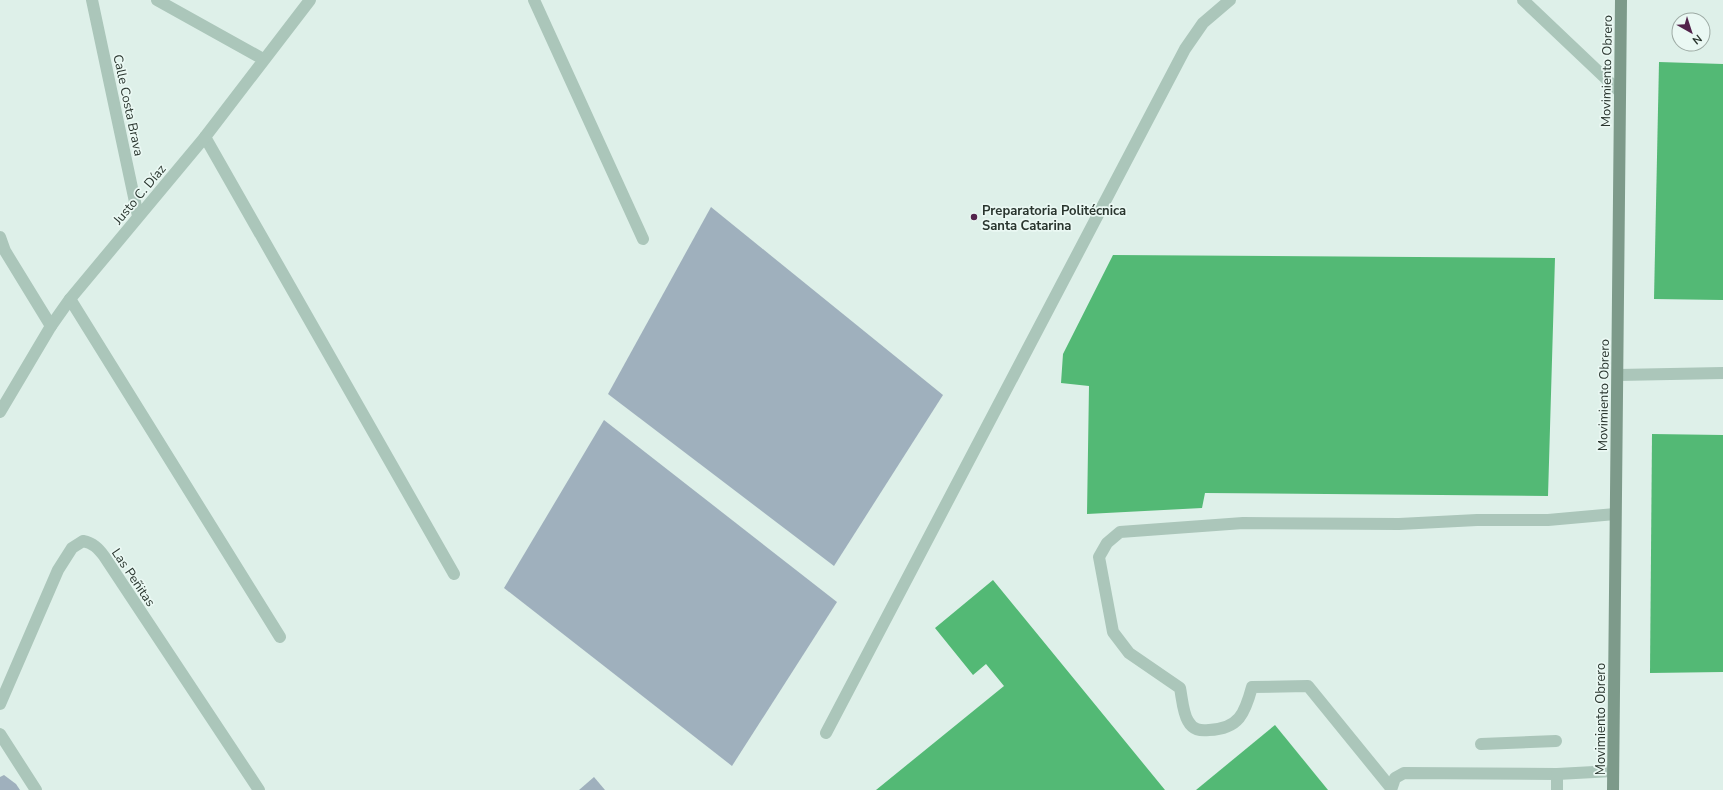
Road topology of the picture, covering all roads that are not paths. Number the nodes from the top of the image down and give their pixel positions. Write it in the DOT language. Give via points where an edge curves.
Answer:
graph roads {
  1 [pos="92,0"];
  2 [pos="157,0"];
  3 [pos="310,0"];
  4 [pos="534,0"];
  5 [pos="1230,0"];
  6 [pos="1523,0"];
  7 [pos="1621,0"];
  8 [pos="263,59"];
  9 [pos="1620,92"];
  10 [pos="205,136"];
  11 [pos="138,216"];
  12 [pos="0,237"];
  13 [pos="643,239"];
  14 [pos="70,299"];
  15 [pos="51,326"];
  16 [pos="1723,373"];
  17 [pos="1618,375"];
  18 [pos="0,412"];
  19 [pos="1615,514"];
  20 [pos="454,574"];
  21 [pos="280,637"];
  22 [pos="0,704"];
  23 [pos="826,733"];
  24 [pos="0,734"];
  25 [pos="1556,741"];
  26 [pos="1481,744"];
  27 [pos="1613,771"];
  28 [pos="1557,774"];
  29 [pos="1391,789"];
  30 [pos="36,790"];
  31 [pos="259,790"];
  32 [pos="1557,790"];
  33 [pos="1613,790"];
  1 -- 11 [label="street, Calle Costa Brava"];
  2 -- 8 [label="street"];
  3 -- 8 [label="street, Justo C. Díaz"];
  4 -- 13 [label="street"];
  5 -- 23 [label="street" via="1203,22 1185,49"];
  6 -- 9 [label="street"];
  7 -- 9 [label="street, Movimiento Obrero"];
  8 -- 10 [label="street, Justo C. Díaz"];
  9 -- 17 [label="street, Movimiento Obrero"];
  10 -- 11 [label="street, Justo C. Díaz"];
  10 -- 20 [label="street"];
  11 -- 14 [label="street, Justo C. Díaz"];
  12 -- 15 [label="street" via="5,251"];
  14 -- 15 [label="street, Justo C. Díaz"];
  14 -- 21 [label="street"];
  15 -- 18 [label="street, Justo C. Díaz"];
  16 -- 17 [label="street"];
  17 -- 19 [label="street, Movimiento Obrero"];
  19 -- 27 [label="street, Movimiento Obrero"];
  19 -- 29 [label="street" via="1548,520 1399,524 1243,524 1120,532 1107,543 1099,557 1113,632 1129,653 1180,688 1187,720 1193,727 1200,731 1224,730 1247,708 1252,687 1308,686"];
  22 -- 31 [label="street, Las Peñitas" via="58,570 72,548 83,541 90,542 104,556"];
  24 -- 30 [label="street"];
  25 -- 26 [label="street"];
  27 -- 28 [label="street"];
  27 -- 33 [label="street, Movimiento Obrero"];
  28 -- 29 [label="street" via="1404,773 1395,778"];
  28 -- 32 [label="street"];
}
